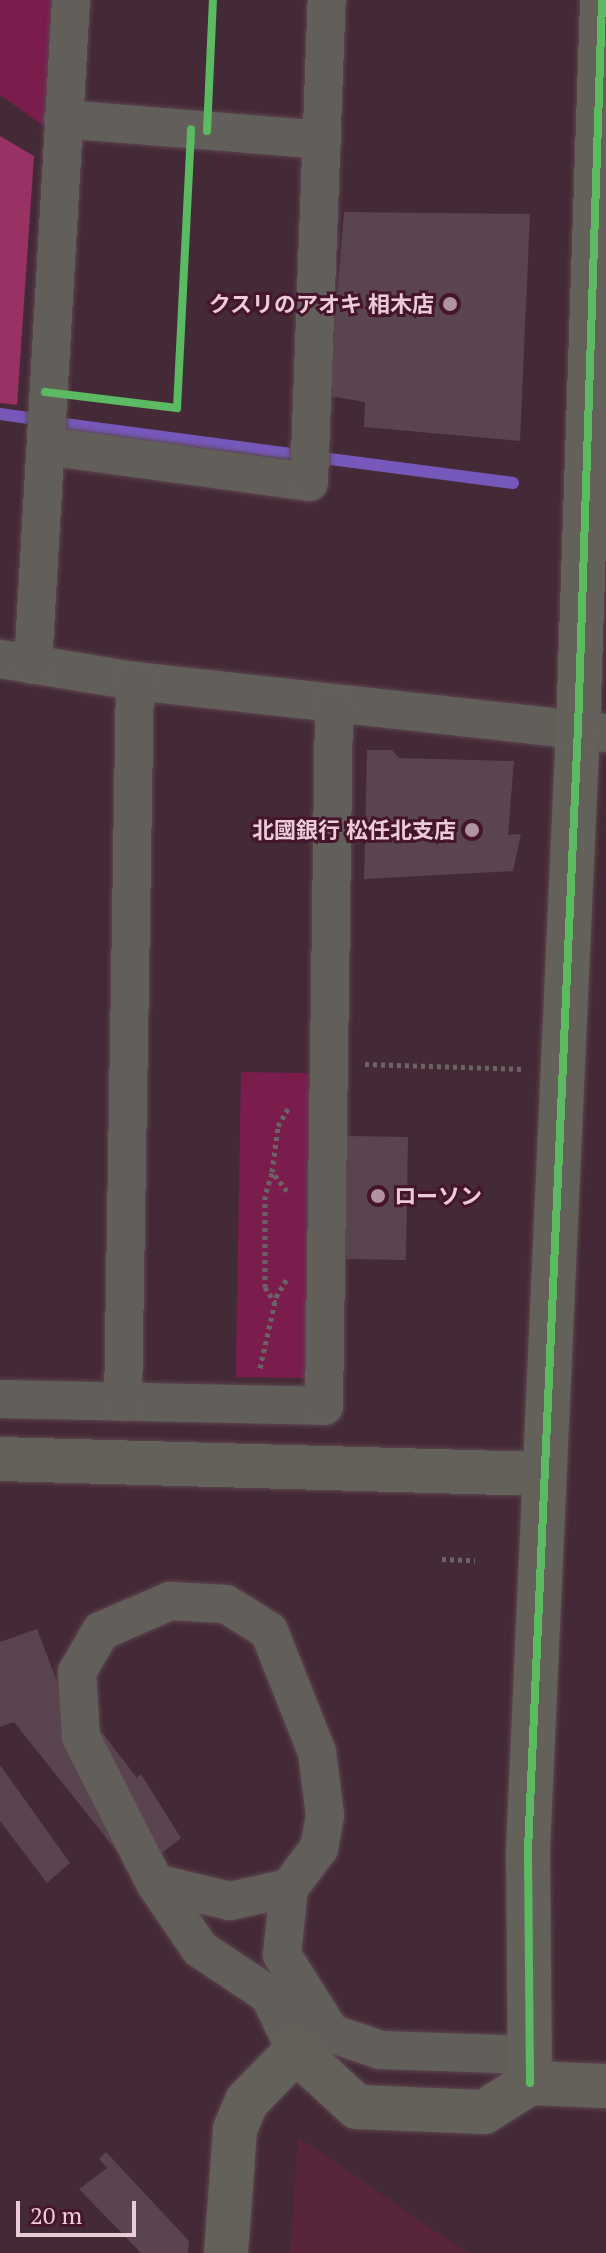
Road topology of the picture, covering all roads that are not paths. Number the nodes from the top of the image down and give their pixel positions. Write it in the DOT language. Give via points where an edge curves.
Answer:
graph roads {
  1 [pos="71,0"];
  2 [pos="327,0"];
  3 [pos="602,0"];
  4 [pos="63,119"];
  5 [pos="322,140"];
  6 [pos="46,446"];
  7 [pos="597,474"];
  8 [pos="16,662"];
  9 [pos="135,681"];
  10 [pos="334,706"];
  11 [pos="592,731"];
  12 [pos="0,1399"];
  13 [pos="123,1402"];
  14 [pos="0,1459"];
  15 [pos="541,1474"];
  16 [pos="155,1883"];
  17 [pos="289,1888"];
  18 [pos="314,2042"];
  19 [pos="531,2069"];
  20 [pos="606,2086"];
  21 [pos="234,2247"];
  1 -- 4 [label="street"];
  2 -- 5 [label="street"];
  3 -- 7 [label="street"];
  4 -- 5 [label="street"];
  4 -- 6 [label="street"];
  5 -- 6 [label="street" via="309,482"];
  6 -- 8 [label="street"];
  7 -- 11 [label="street"];
  8 -- 9 [label="street"];
  9 -- 10 [label="street"];
  9 -- 13 [label="street"];
  10 -- 11 [label="street"];
  10 -- 13 [label="street" via="324,1406"];
  11 -- 15 [label="street"];
  12 -- 13 [label="street"];
  14 -- 15 [label="street"];
  15 -- 19 [label="street" via="528,1850"];
  16 -- 17 [label="street" via="230,1901"];
  16 -- 17 [label="street" via="81,1737 77,1672 101,1631 170,1601 226,1604 269,1631 317,1752 325,1815 319,1848"];
  16 -- 18 [label="street" via="200,1949 269,1995"];
  17 -- 18 [label="street" via="282,1955"];
  18 -- 19 [label="street"];
  18 -- 19 [label="street" via="357,2107 484,2112"];
  18 -- 21 [label="street" via="247,2101 235,2129"];
  19 -- 20 [label="street"];
}
